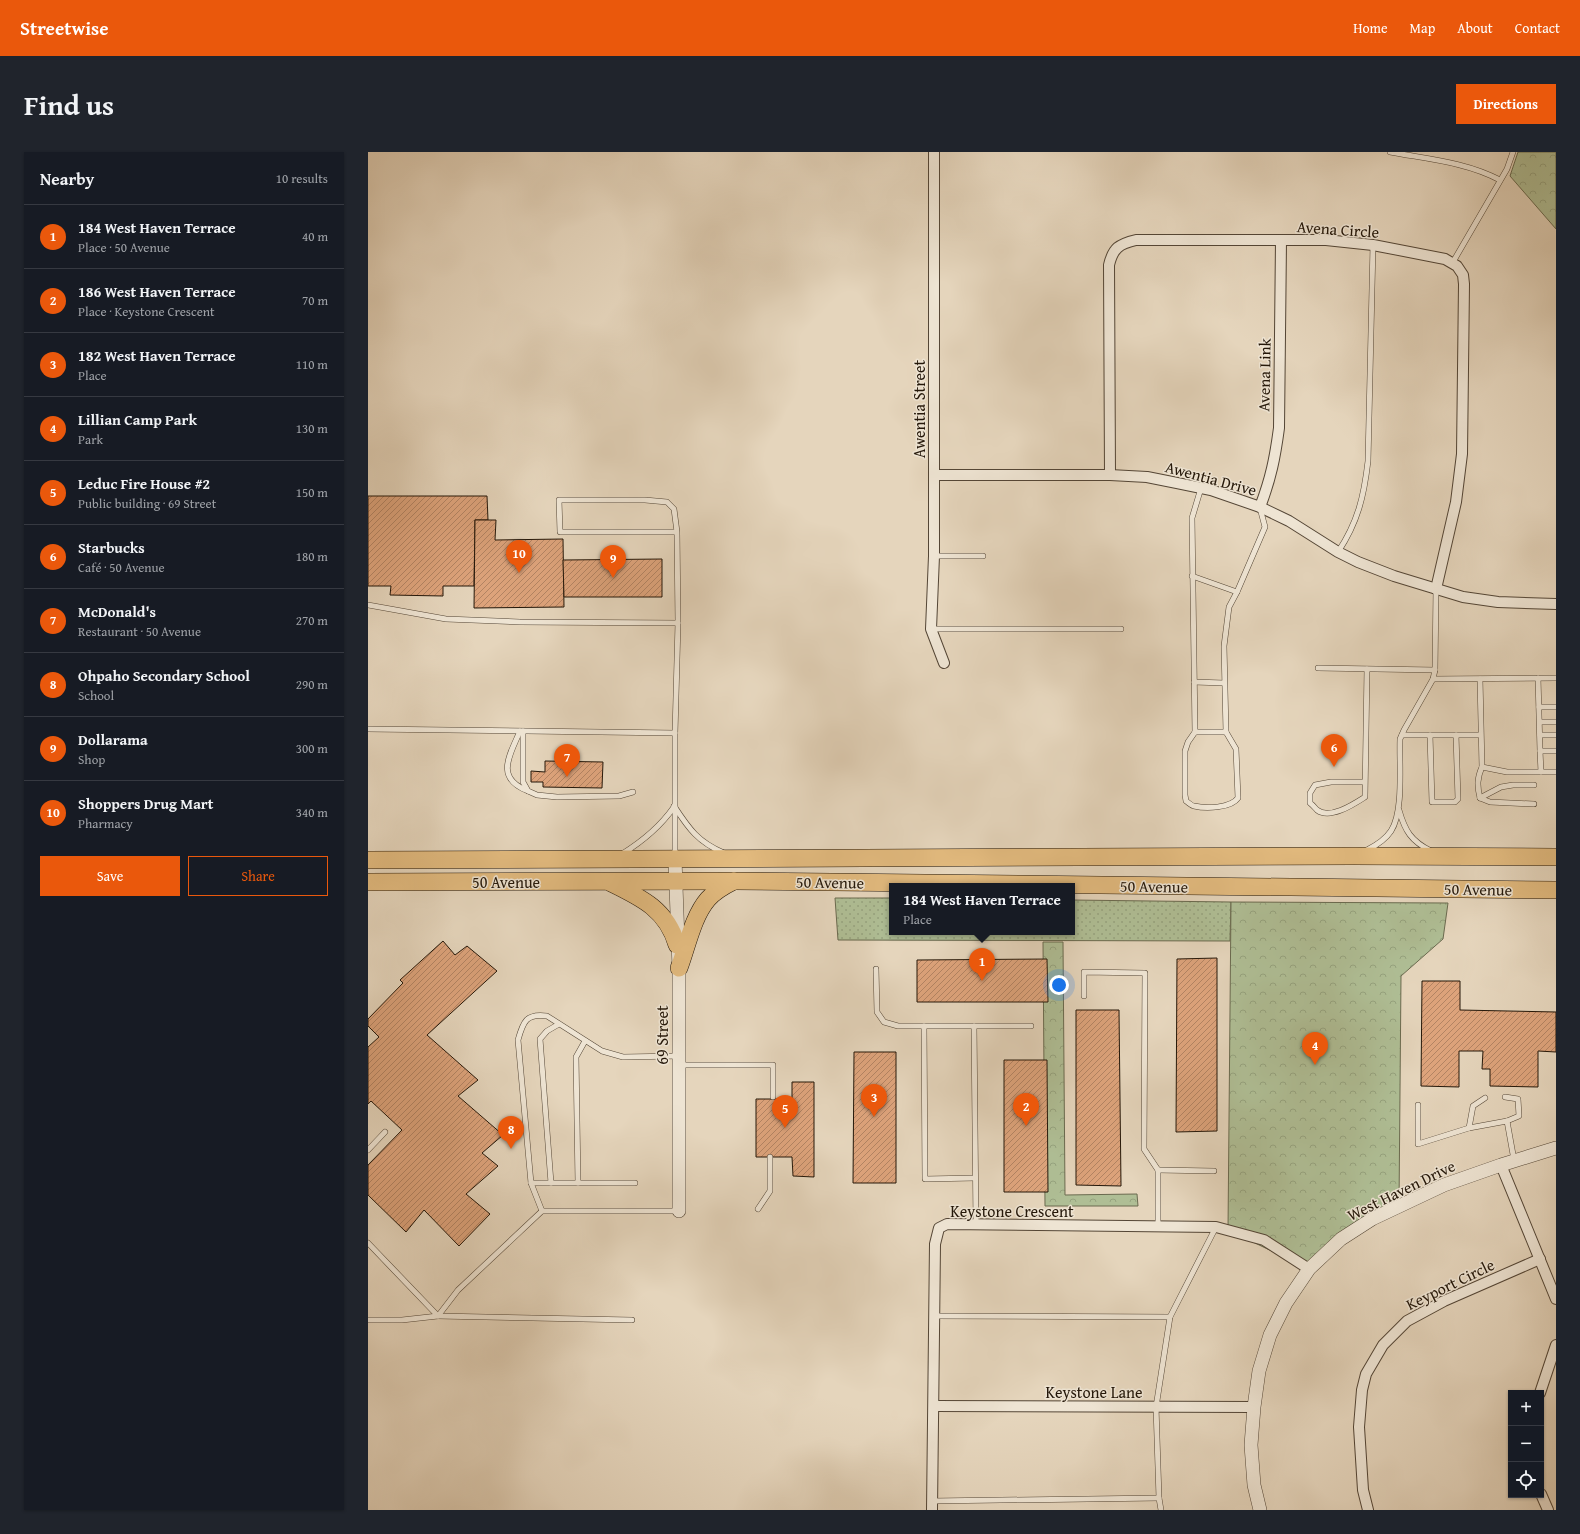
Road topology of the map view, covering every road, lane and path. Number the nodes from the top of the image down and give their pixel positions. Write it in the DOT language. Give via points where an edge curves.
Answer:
graph roads {
  1 [pos="934,152"];
  2 [pos="1390,152"];
  3 [pos="1513,152"];
  4 [pos="1500,180"];
  5 [pos="1281,241"];
  6 [pos="1373,245"];
  7 [pos="1453,262"];
  8 [pos="934,474"];
  9 [pos="1110,475"];
  10 [pos="1201,488"];
  11 [pos="1260,507"];
  12 [pos="677,532"];
  13 [pos="1338,552"];
  14 [pos="934,556"];
  15 [pos="983,556"];
  16 [pos="1192,576"];
  17 [pos="1436,589"];
  18 [pos="1237,592"];
  19 [pos="1556,604"];
  20 [pos="368,605"];
  21 [pos="678,623"];
  22 [pos="931,629"];
  23 [pos="1121,630"];
  24 [pos="944,663"];
  25 [pos="1318,668"];
  26 [pos="1367,669"];
  27 [pos="1435,670"];
  28 [pos="1538,678"];
  29 [pos="1556,678"];
  30 [pos="1433,679"];
  31 [pos="1480,679"];
  32 [pos="1194,682"];
  33 [pos="1224,683"];
  34 [pos="1539,706"];
  35 [pos="1556,707"];
  36 [pos="1540,722"];
  37 [pos="1556,722"];
  38 [pos="368,730"];
  39 [pos="522,731"];
  40 [pos="1195,732"];
  41 [pos="1226,732"];
  42 [pos="675,733"];
  43 [pos="1402,735"];
  44 [pos="1430,735"];
  45 [pos="1456,735"];
  46 [pos="1480,735"];
  47 [pos="1540,735"];
  48 [pos="1556,735"];
  49 [pos="1540,751"];
  50 [pos="1556,751"];
  51 [pos="1482,767"];
  52 [pos="1541,772"];
  53 [pos="1556,772"];
  54 [pos="1365,782"];
  55 [pos="1534,785"];
  56 [pos="633,792"];
  57 [pos="533,793"];
  58 [pos="1480,798"];
  59 [pos="1534,804"];
  60 [pos="674,806"];
  61 [pos="1399,809"];
  62 [pos="1354,856"];
  63 [pos="1442,856"];
  64 [pos="1556,857"];
  65 [pos="376,858"];
  66 [pos="746,858"];
  67 [pos="614,859"];
  68 [pos="675,859"];
  69 [pos="676,881"];
  70 [pos="734,881"];
  71 [pos="368,882"];
  72 [pos="607,882"];
  73 [pos="917,883"];
  74 [pos="1075,885"];
  75 [pos="1556,890"];
  76 [pos="677,945"];
  77 [pos="679,968"];
  78 [pos="876,969"];
  79 [pos="1084,996"];
  80 [pos="559,1024"];
  81 [pos="924,1026"];
  82 [pos="974,1026"];
  83 [pos="1030,1026"];
  84 [pos="585,1041"];
  85 [pos="680,1060"];
  86 [pos="773,1097"];
  87 [pos="1505,1097"];
  88 [pos="1485,1098"];
  89 [pos="1418,1105"];
  90 [pos="1507,1121"];
  91 [pos="1469,1128"];
  92 [pos="385,1132"];
  93 [pos="1556,1148"];
  94 [pos="368,1150"];
  95 [pos="770,1157"];
  96 [pos="1508,1163"];
  97 [pos="1158,1170"];
  98 [pos="1214,1171"];
  99 [pos="975,1178"];
  100 [pos="531,1183"];
  101 [pos="551,1183"];
  102 [pos="578,1183"];
  103 [pos="635,1183"];
  104 [pos="758,1209"];
  105 [pos="542,1211"];
  106 [pos="679,1211"];
  107 [pos="976,1224"];
  108 [pos="1158,1226"];
  109 [pos="1216,1227"];
  110 [pos="368,1244"];
  111 [pos="1540,1259"];
  112 [pos="1309,1269"];
  113 [pos="1556,1299"];
  114 [pos="438,1316"];
  115 [pos="934,1316"];
  116 [pos="1170,1317"];
  117 [pos="368,1320"];
  118 [pos="632,1320"];
  119 [pos="1556,1345"];
  120 [pos="1541,1390"];
  121 [pos="934,1406"];
  122 [pos="1156,1407"];
  123 [pos="1254,1407"];
  124 [pos="1159,1498"];
  125 [pos="1543,1498"];
  126 [pos="932,1505"];
  127 [pos="1161,1510"];
  128 [pos="1260,1510"];
  129 [pos="1368,1510"];
  130 [pos="1548,1510"];
  1 -- 8 [label="street, Awentia Street"];
  2 -- 4 [label="lane" via="1470,167"];
  3 -- 4 [label="lane" via="1507,170"];
  4 -- 7 [label="lane"];
  5 -- 6 [label="street, Avena Circle" via="1326,240"];
  5 -- 9 [label="street, Avena Circle" via="1136,240 1120,245 1115,250 1109,265"];
  5 -- 11 [label="street, Avena Link" via="1279,428 1270,481"];
  6 -- 7 [label="street, Avena Circle" via="1436,256"];
  6 -- 13 [label="lane" via="1368,461 1365,485 1354,527"];
  7 -- 17 [label="street" via="1463,275 1464,284 1462,454 1456,502"];
  8 -- 9 [label="street, Awentia Drive"];
  8 -- 14 [label="street, Awentia Street"];
  9 -- 10 [label="street, Awentia Drive" via="1147,477"];
  10 -- 11 [label="street, Awentia Drive"];
  10 -- 16 [label="lane" via="1192,518"];
  11 -- 13 [label="street, Awentia Drive"];
  11 -- 18 [label="lane" via="1266,527"];
  12 -- 12 [label="lane" via="674,510 667,502 559,500 560,532"];
  12 -- 21 [label="lane"];
  13 -- 17 [label="street, Awentia Drive" via="1394,576"];
  14 -- 15 [label="lane"];
  14 -- 22 [label="street, Awentia Street"];
  16 -- 18 [label="lane"];
  16 -- 32 [label="lane"];
  17 -- 19 [label="street, Awentia Drive" via="1463,597 1498,602"];
  17 -- 27 [label="lane"];
  18 -- 33 [label="lane" via="1229,607 1224,646"];
  20 -- 21 [label="lane" via="446,619"];
  21 -- 42 [label="lane"];
  22 -- 23 [label="lane"];
  22 -- 24 [label="street, Awentia Street"];
  25 -- 26 [label="lane"];
  26 -- 27 [label="lane"];
  26 -- 54 [label="lane"];
  27 -- 30 [label="lane"];
  28 -- 29 [label="lane"];
  28 -- 31 [label="lane"];
  28 -- 34 [label="lane"];
  30 -- 31 [label="lane"];
  30 -- 43 [label="lane"];
  31 -- 46 [label="lane"];
  32 -- 33 [label="lane"];
  32 -- 40 [label="lane"];
  33 -- 41 [label="lane"];
  34 -- 35 [label="lane"];
  34 -- 36 [label="lane"];
  36 -- 37 [label="lane"];
  36 -- 47 [label="lane"];
  38 -- 39 [label="lane"];
  39 -- 42 [label="lane"];
  39 -- 57 [label="lane" via="523,782 528,791"];
  39 -- 57 [label="lane" via="508,760 507,771 509,778 517,787"];
  40 -- 41 [label="lane"];
  40 -- 41 [label="lane" via="1185,751 1186,801 1193,806 1224,807 1238,798 1236,750"];
  42 -- 60 [label="lane"];
  43 -- 44 [label="lane"];
  43 -- 61 [label="lane"];
  44 -- 45 [label="lane"];
  44 -- 45 [label="lane" via="1432,802 1446,803 1458,799"];
  45 -- 46 [label="lane"];
  46 -- 51 [label="lane"];
  47 -- 48 [label="lane"];
  47 -- 49 [label="lane"];
  49 -- 50 [label="lane"];
  49 -- 52 [label="lane"];
  51 -- 52 [label="lane" via="1507,772"];
  51 -- 58 [label="lane" via="1477,787"];
  52 -- 53 [label="lane"];
  54 -- 54 [label="lane" via="1365,797 1342,811 1318,811 1310,803 1310,793 1315,785 1331,782"];
  55 -- 58 [label="lane" via="1501,787"];
  56 -- 57 [label="lane" via="619,796 550,797"];
  58 -- 59 [label="lane" via="1490,802"];
  60 -- 66 [label="lane" via="688,828 700,840 727,854"];
  60 -- 67 [label="lane" via="665,820 643,840"];
  60 -- 68 [label="lane"];
  61 -- 62 [label="lane" via="1392,830 1386,838"];
  61 -- 63 [label="lane" via="1411,838"];
  62 -- 63 [label="main road, 50 Avenue"];
  62 -- 66 [label="main road, 50 Avenue"];
  63 -- 64 [label="main road, 50 Avenue"];
  65 -- 67 [label="main road, 50 Avenue"];
  66 -- 68 [label="main road, 50 Avenue"];
  67 -- 68 [label="main road, 50 Avenue"];
  68 -- 69 [label="street, 69 Street"];
  69 -- 70 [label="main road, 50 Avenue"];
  69 -- 72 [label="main road, 50 Avenue"];
  69 -- 76 [label="street, 69 Street"];
  70 -- 73 [label="main road, 50 Avenue"];
  70 -- 77 [label="main road" via="716,892 703,907"];
  71 -- 72 [label="main road, 50 Avenue"];
  72 -- 76 [label="main road" via="654,908 670,927"];
  74 -- 75 [label="main road, 50 Avenue"];
  76 -- 77 [label="street, 69 Street"];
  77 -- 85 [label="street, 69 Street"];
  78 -- 81 [label="lane" via="877,1012 884,1022 898,1026"];
  79 -- 97 [label="lane" via="1084,972 1145,973 1144,1149"];
  80 -- 84 [label="lane"];
  80 -- 100 [label="lane" via="547,1016 537,1015 527,1019 521,1027 518,1040"];
  80 -- 101 [label="lane" via="540,1039"];
  81 -- 82 [label="lane"];
  81 -- 99 [label="lane" via="925,1179"];
  82 -- 83 [label="lane"];
  82 -- 99 [label="lane"];
  84 -- 85 [label="lane" via="623,1057"];
  84 -- 102 [label="lane" via="576,1057"];
  85 -- 86 [label="lane" via="773,1065"];
  85 -- 106 [label="street, 69 Street"];
  87 -- 90 [label="lane" via="1518,1100 1520,1116"];
  88 -- 91 [label="lane" via="1473,1106"];
  89 -- 91 [label="lane" via="1418,1144"];
  90 -- 91 [label="lane"];
  90 -- 96 [label="lane"];
  92 -- 94 [label="lane"];
  93 -- 96 [label="street, West Haven Drive"];
  95 -- 104 [label="lane" via="770,1190"];
  96 -- 111 [label="street"];
  96 -- 112 [label="street, West Haven Drive" via="1444,1185 1372,1219 1341,1239"];
  97 -- 98 [label="lane"];
  97 -- 108 [label="lane"];
  99 -- 107 [label="lane"];
  100 -- 101 [label="lane"];
  100 -- 105 [label="lane"];
  101 -- 102 [label="lane"];
  102 -- 103 [label="lane"];
  105 -- 106 [label="lane"];
  105 -- 114 [label="lane" via="458,1290"];
  107 -- 108 [label="street, Keystone Crescent"];
  107 -- 115 [label="street, Keystone Crescent" via="946,1224 940,1228 935,1244"];
  108 -- 109 [label="street, Keystone Crescent"];
  109 -- 112 [label="street, Keystone Crescent" via="1264,1240"];
  109 -- 116 [label="lane"];
  110 -- 114 [label="lane"];
  111 -- 113 [label="street"];
  111 -- 129 [label="street, Keyport Circle" via="1444,1301 1407,1321 1383,1345 1366,1374 1362,1390 1359,1427 1363,1490"];
  112 -- 123 [label="street, West Haven Drive" via="1286,1303 1270,1336 1259,1371"];
  114 -- 117 [label="lane"];
  114 -- 118 [label="lane"];
  115 -- 116 [label="lane"];
  115 -- 121 [label="street, Keystone Crescent"];
  116 -- 122 [label="lane"];
  119 -- 120 [label="street"];
  121 -- 122 [label="street, Keystone Lane"];
  121 -- 126 [label="street, Keystone Crescent"];
  122 -- 123 [label="street, Keystone Lane"];
  122 -- 124 [label="lane"];
  123 -- 128 [label="street, West Haven Drive" via="1251,1445 1254,1485"];
  124 -- 126 [label="lane"];
  124 -- 127 [label="lane"];
  125 -- 130 [label="street"];
}
